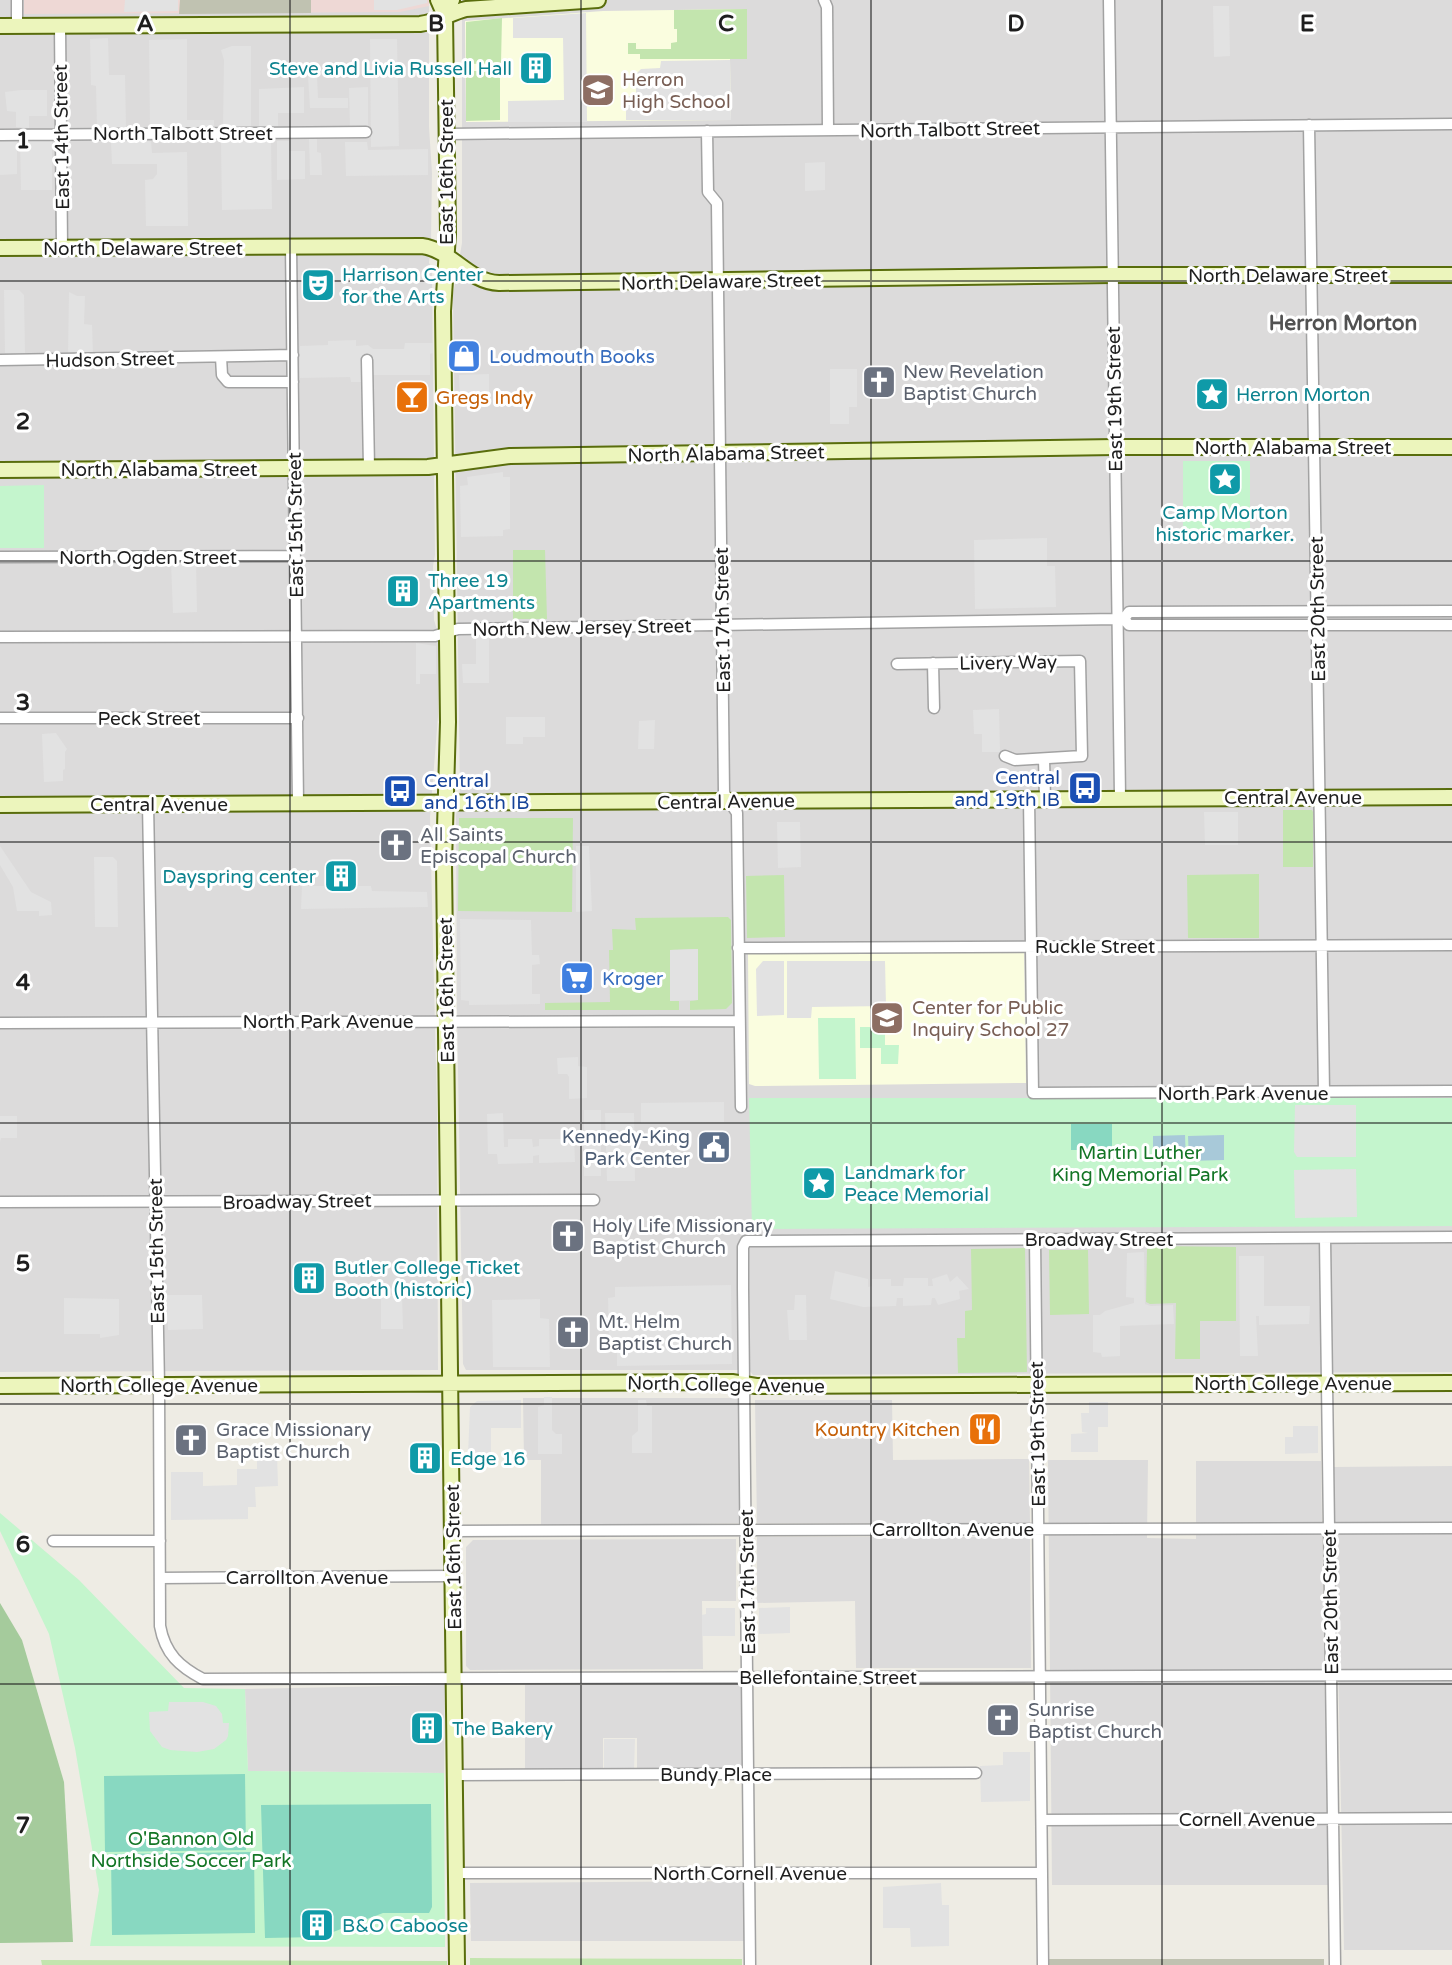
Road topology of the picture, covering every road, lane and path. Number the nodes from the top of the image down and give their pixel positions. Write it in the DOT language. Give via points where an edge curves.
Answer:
graph roads {
  1 [pos="17,0"];
  2 [pos="438,0"];
  3 [pos="452,0"];
  4 [pos="598,0"];
  5 [pos="824,0"];
  6 [pos="1109,0"];
  7 [pos="445,16"];
  8 [pos="0,26"];
  9 [pos="17,26"];
  10 [pos="60,26"];
  11 [pos="1452,124"];
  12 [pos="1309,125"];
  13 [pos="1111,127"];
  14 [pos="828,130"];
  15 [pos="707,131"];
  16 [pos="366,132"];
  17 [pos="61,134"];
  18 [pos="447,134"];
  19 [pos="0,135"];
  20 [pos="291,247"];
  21 [pos="0,248"];
  22 [pos="62,248"];
  23 [pos="446,256"];
  24 [pos="1113,275"];
  25 [pos="1312,275"];
  26 [pos="1452,275"];
  27 [pos="718,281"];
  28 [pos="293,355"];
  29 [pos="221,357"];
  30 [pos="0,360"];
  31 [pos="368,360"];
  32 [pos="293,382"];
  33 [pos="1115,447"];
  34 [pos="1315,447"];
  35 [pos="1452,447"];
  36 [pos="720,453"];
  37 [pos="445,465"];
  38 [pos="294,468"];
  39 [pos="369,468"];
  40 [pos="0,470"];
  41 [pos="295,556"];
  42 [pos="0,557"];
  43 [pos="1452,611"];
  44 [pos="1317,612"];
  45 [pos="1121,619"];
  46 [pos="722,625"];
  47 [pos="1317,625"];
  48 [pos="1452,625"];
  49 [pos="447,632"];
  50 [pos="0,637"];
  51 [pos="296,637"];
  52 [pos="933,663"];
  53 [pos="897,664"];
  54 [pos="934,708"];
  55 [pos="298,718"];
  56 [pos="0,719"];
  57 [pos="1005,756"];
  58 [pos="1044,759"];
  59 [pos="1120,797"];
  60 [pos="1321,797"];
  61 [pos="1452,797"];
  62 [pos="1029,798"];
  63 [pos="1045,798"];
  64 [pos="730,801"];
  65 [pos="298,803"];
  66 [pos="444,803"];
  67 [pos="148,804"];
  68 [pos="0,805"];
  69 [pos="1322,945"];
  70 [pos="1452,945"];
  71 [pos="1030,946"];
  72 [pos="738,948"];
  73 [pos="446,1021"];
  74 [pos="739,1021"];
  75 [pos="152,1022"];
  76 [pos="0,1023"];
  77 [pos="1452,1091"];
  78 [pos="1324,1092"];
  79 [pos="741,1107"];
  80 [pos="449,1199"];
  81 [pos="594,1200"];
  82 [pos="0,1202"];
  83 [pos="155,1202"];
  84 [pos="1452,1237"];
  85 [pos="1325,1238"];
  86 [pos="1035,1239"];
  87 [pos="746,1241"];
  88 [pos="1327,1382"];
  89 [pos="1452,1383"];
  90 [pos="451,1384"];
  91 [pos="744,1384"];
  92 [pos="1036,1384"];
  93 [pos="159,1385"];
  94 [pos="0,1386"];
  95 [pos="1452,1528"];
  96 [pos="1039,1529"];
  97 [pos="1329,1529"];
  98 [pos="746,1530"];
  99 [pos="454,1531"];
  100 [pos="52,1541"];
  101 [pos="160,1541"];
  102 [pos="454,1576"];
  103 [pos="160,1578"];
  104 [pos="1331,1675"];
  105 [pos="1452,1675"];
  106 [pos="1040,1676"];
  107 [pos="748,1677"];
  108 [pos="454,1678"];
  109 [pos="203,1679"];
  110 [pos="976,1773"];
  111 [pos="750,1774"];
  112 [pos="456,1775"];
  113 [pos="1452,1818"];
  114 [pos="1334,1819"];
  115 [pos="1042,1820"];
  116 [pos="457,1873"];
  117 [pos="751,1873"];
  118 [pos="1042,1873"];
  119 [pos="457,1965"];
  120 [pos="750,1965"];
  121 [pos="1043,1965"];
  122 [pos="1335,1965"];
  1 -- 9 [label="street"];
  2 -- 7 [label="main road, East 16th Street"];
  3 -- 7 [label="main road, East 16th Street"];
  4 -- 7 [label="main road" via="467,9"];
  5 -- 14 [label="street"];
  6 -- 13 [label="street, East 19th Street"];
  7 -- 10 [label="main road" via="420,24"];
  7 -- 18 [label="main road, East 16th Street"];
  8 -- 9 [label="main road"];
  9 -- 10 [label="main road"];
  10 -- 17 [label="street, East 14th Street"];
  11 -- 12 [label="street, North Talbott Street"];
  12 -- 13 [label="street, North Talbott Street"];
  12 -- 25 [label="street, East 20th Street"];
  13 -- 14 [label="street, North Talbott Street"];
  13 -- 24 [label="street, East 19th Street"];
  14 -- 15 [label="street, North Talbott Street"];
  15 -- 18 [label="street, North Talbott Street"];
  15 -- 27 [label="street, East 17th Street" via="708,192 717,203"];
  16 -- 17 [label="street, North Talbott Street"];
  17 -- 19 [label="street, North Talbott Street"];
  17 -- 22 [label="street, East 14th Street"];
  18 -- 23 [label="main road, East 16th Street"];
  20 -- 22 [label="main road, North Delaware Street"];
  20 -- 23 [label="main road, North Delaware Street" via="422,246"];
  20 -- 28 [label="street, East 15th Street"];
  21 -- 22 [label="main road, North Delaware Street"];
  23 -- 27 [label="main road, North Delaware Street" via="476,278 492,283"];
  23 -- 37 [label="main road, East 16th Street"];
  24 -- 25 [label="main road, North Delaware Street"];
  24 -- 27 [label="main road, North Delaware Street"];
  24 -- 33 [label="street, East 19th Street"];
  25 -- 26 [label="main road, North Delaware Street"];
  25 -- 34 [label="street, East 20th Street"];
  27 -- 36 [label="street, East 17th Street"];
  28 -- 29 [label="street, Hudson Street"];
  28 -- 32 [label="street, East 15th Street"];
  29 -- 30 [label="street, Hudson Street"];
  29 -- 32 [label="street" via="222,375 228,382"];
  31 -- 39 [label="street"];
  32 -- 38 [label="street, East 15th Street"];
  33 -- 34 [label="main road, North Alabama Street"];
  33 -- 36 [label="main road, North Alabama Street"];
  33 -- 45 [label="street, East 19th Street"];
  34 -- 35 [label="main road, North Alabama Street"];
  34 -- 44 [label="street, East 20th Street"];
  36 -- 37 [label="main road, North Alabama Street" via="510,456"];
  36 -- 46 [label="street, East 17th Street"];
  37 -- 39 [label="main road, North Alabama Street"];
  37 -- 49 [label="main road, East 16th Street"];
  38 -- 39 [label="main road, North Alabama Street"];
  38 -- 40 [label="main road, North Alabama Street"];
  38 -- 41 [label="street, East 15th Street"];
  41 -- 42 [label="street, North Ogden Street"];
  41 -- 51 [label="street, East 15th Street"];
  43 -- 44 [label="street, North New Jersey Street"];
  44 -- 45 [label="street, North New Jersey Street" via="1129,612"];
  44 -- 47 [label="street, East 20th Street"];
  45 -- 46 [label="street, North New Jersey Street"];
  45 -- 47 [label="street, North New Jersey Street" via="1129,625"];
  45 -- 59 [label="street, East 19th Street"];
  46 -- 49 [label="street, North New Jersey Street" via="458,628"];
  46 -- 64 [label="street, East 17th Street" via="724,793"];
  47 -- 48 [label="street, North New Jersey Street"];
  47 -- 60 [label="street, East 20th Street"];
  49 -- 51 [label="street, North New Jersey Street" via="435,636"];
  49 -- 66 [label="main road, East 16th Street"];
  50 -- 51 [label="street, North New Jersey Street"];
  51 -- 55 [label="street, East 15th Street"];
  52 -- 53 [label="street, Livery Way"];
  52 -- 54 [label="street, Livery Way"];
  52 -- 58 [label="street, Livery Way" via="1080,661 1082,756"];
  55 -- 56 [label="street, Peck Street"];
  55 -- 65 [label="street, East 15th Street"];
  57 -- 58 [label="street"];
  58 -- 63 [label="street"];
  59 -- 60 [label="main road, Central Avenue"];
  59 -- 63 [label="main road, Central Avenue"];
  60 -- 61 [label="main road, Central Avenue"];
  60 -- 69 [label="street, East 20th Street"];
  62 -- 63 [label="main road, Central Avenue"];
  62 -- 64 [label="main road, Central Avenue"];
  62 -- 71 [label="street"];
  64 -- 66 [label="main road, Central Avenue"];
  64 -- 72 [label="street, East 17th Street" via="737,813"];
  65 -- 66 [label="main road, Central Avenue"];
  65 -- 67 [label="main road, Central Avenue"];
  66 -- 73 [label="main road, East 16th Street"];
  67 -- 68 [label="main road, Central Avenue"];
  67 -- 75 [label="street, East 15th Street"];
  69 -- 70 [label="street, Ruckle Street"];
  69 -- 71 [label="street, Ruckle Street"];
  69 -- 78 [label="street, East 20th Street"];
  71 -- 72 [label="street, Ruckle Street"];
  71 -- 78 [label="street, North Park Avenue" via="1033,1093"];
  72 -- 74 [label="street, East 17th Street"];
  73 -- 74 [label="street, North Park Avenue"];
  73 -- 75 [label="street, North Park Avenue"];
  73 -- 80 [label="main road, East 16th Street"];
  74 -- 79 [label="street, East 17th Street"];
  75 -- 76 [label="street, North Park Avenue"];
  75 -- 83 [label="street, East 15th Street"];
  77 -- 78 [label="street, North Park Avenue"];
  80 -- 81 [label="street, Broadway Street"];
  80 -- 83 [label="street, Broadway Street"];
  80 -- 90 [label="main road, East 16th Street"];
  82 -- 83 [label="street, Broadway Street"];
  83 -- 93 [label="street, East 15th Street"];
  84 -- 85 [label="street, Broadway Street"];
  85 -- 86 [label="street, Broadway Street"];
  85 -- 88 [label="street, East 20th Street"];
  86 -- 87 [label="street, Broadway Street"];
  86 -- 92 [label="street, East 19th Street"];
  87 -- 91 [label="street, East 17th Street"];
  88 -- 89 [label="main road, North College Avenue"];
  88 -- 92 [label="main road, North College Avenue"];
  88 -- 97 [label="street, East 20th Street"];
  90 -- 91 [label="main road, North College Avenue"];
  90 -- 93 [label="main road, North College Avenue"];
  90 -- 99 [label="main road, East 16th Street"];
  91 -- 92 [label="main road, North College Avenue"];
  91 -- 98 [label="street, East 17th Street"];
  92 -- 96 [label="street, East 19th Street"];
  93 -- 94 [label="main road, North College Avenue"];
  93 -- 101 [label="street, East 15th Street"];
  95 -- 97 [label="street, Carrollton Avenue"];
  96 -- 97 [label="street, Carrollton Avenue"];
  96 -- 98 [label="street, Carrollton Avenue"];
  96 -- 106 [label="street, East 19th Street"];
  97 -- 104 [label="street, East 20th Street"];
  98 -- 99 [label="street, Carrollton Avenue"];
  98 -- 107 [label="street, East 17th Street"];
  99 -- 102 [label="main road, East 16th Street"];
  100 -- 101 [label="street"];
  101 -- 103 [label="street, East 15th Street"];
  102 -- 103 [label="street, Carrollton Avenue"];
  102 -- 108 [label="main road, East 16th Street"];
  103 -- 109 [label="street, East 15th Street" via="163,1640 179,1665"];
  104 -- 105 [label="street, Bellefontaine Street"];
  104 -- 106 [label="street, Bellefontaine Street"];
  104 -- 114 [label="street, East 20th Street"];
  106 -- 107 [label="street, Bellefontaine Street"];
  106 -- 115 [label="street, East 19th Street"];
  107 -- 108 [label="street, Bellefontaine Street"];
  107 -- 111 [label="street, East 17th Street"];
  108 -- 109 [label="street, Bellefontaine Street"];
  108 -- 112 [label="main road, East 16th Street"];
  110 -- 111 [label="street, Bundy Place"];
  111 -- 112 [label="street, Bundy Place"];
  111 -- 117 [label="street, East 17th Street"];
  112 -- 116 [label="main road, East 16th Street"];
  113 -- 114 [label="street, Cornell Avenue"];
  114 -- 115 [label="street, Cornell Avenue"];
  114 -- 122 [label="street, East 20th Street"];
  115 -- 118 [label="street, East 19th Street"];
  116 -- 117 [label="street, North Cornell Avenue"];
  116 -- 119 [label="main road, East 16th Street"];
  117 -- 118 [label="street, North Cornell Avenue"];
  117 -- 120 [label="street, East 17th Street"];
  118 -- 121 [label="street, East 19th Street"];
}
